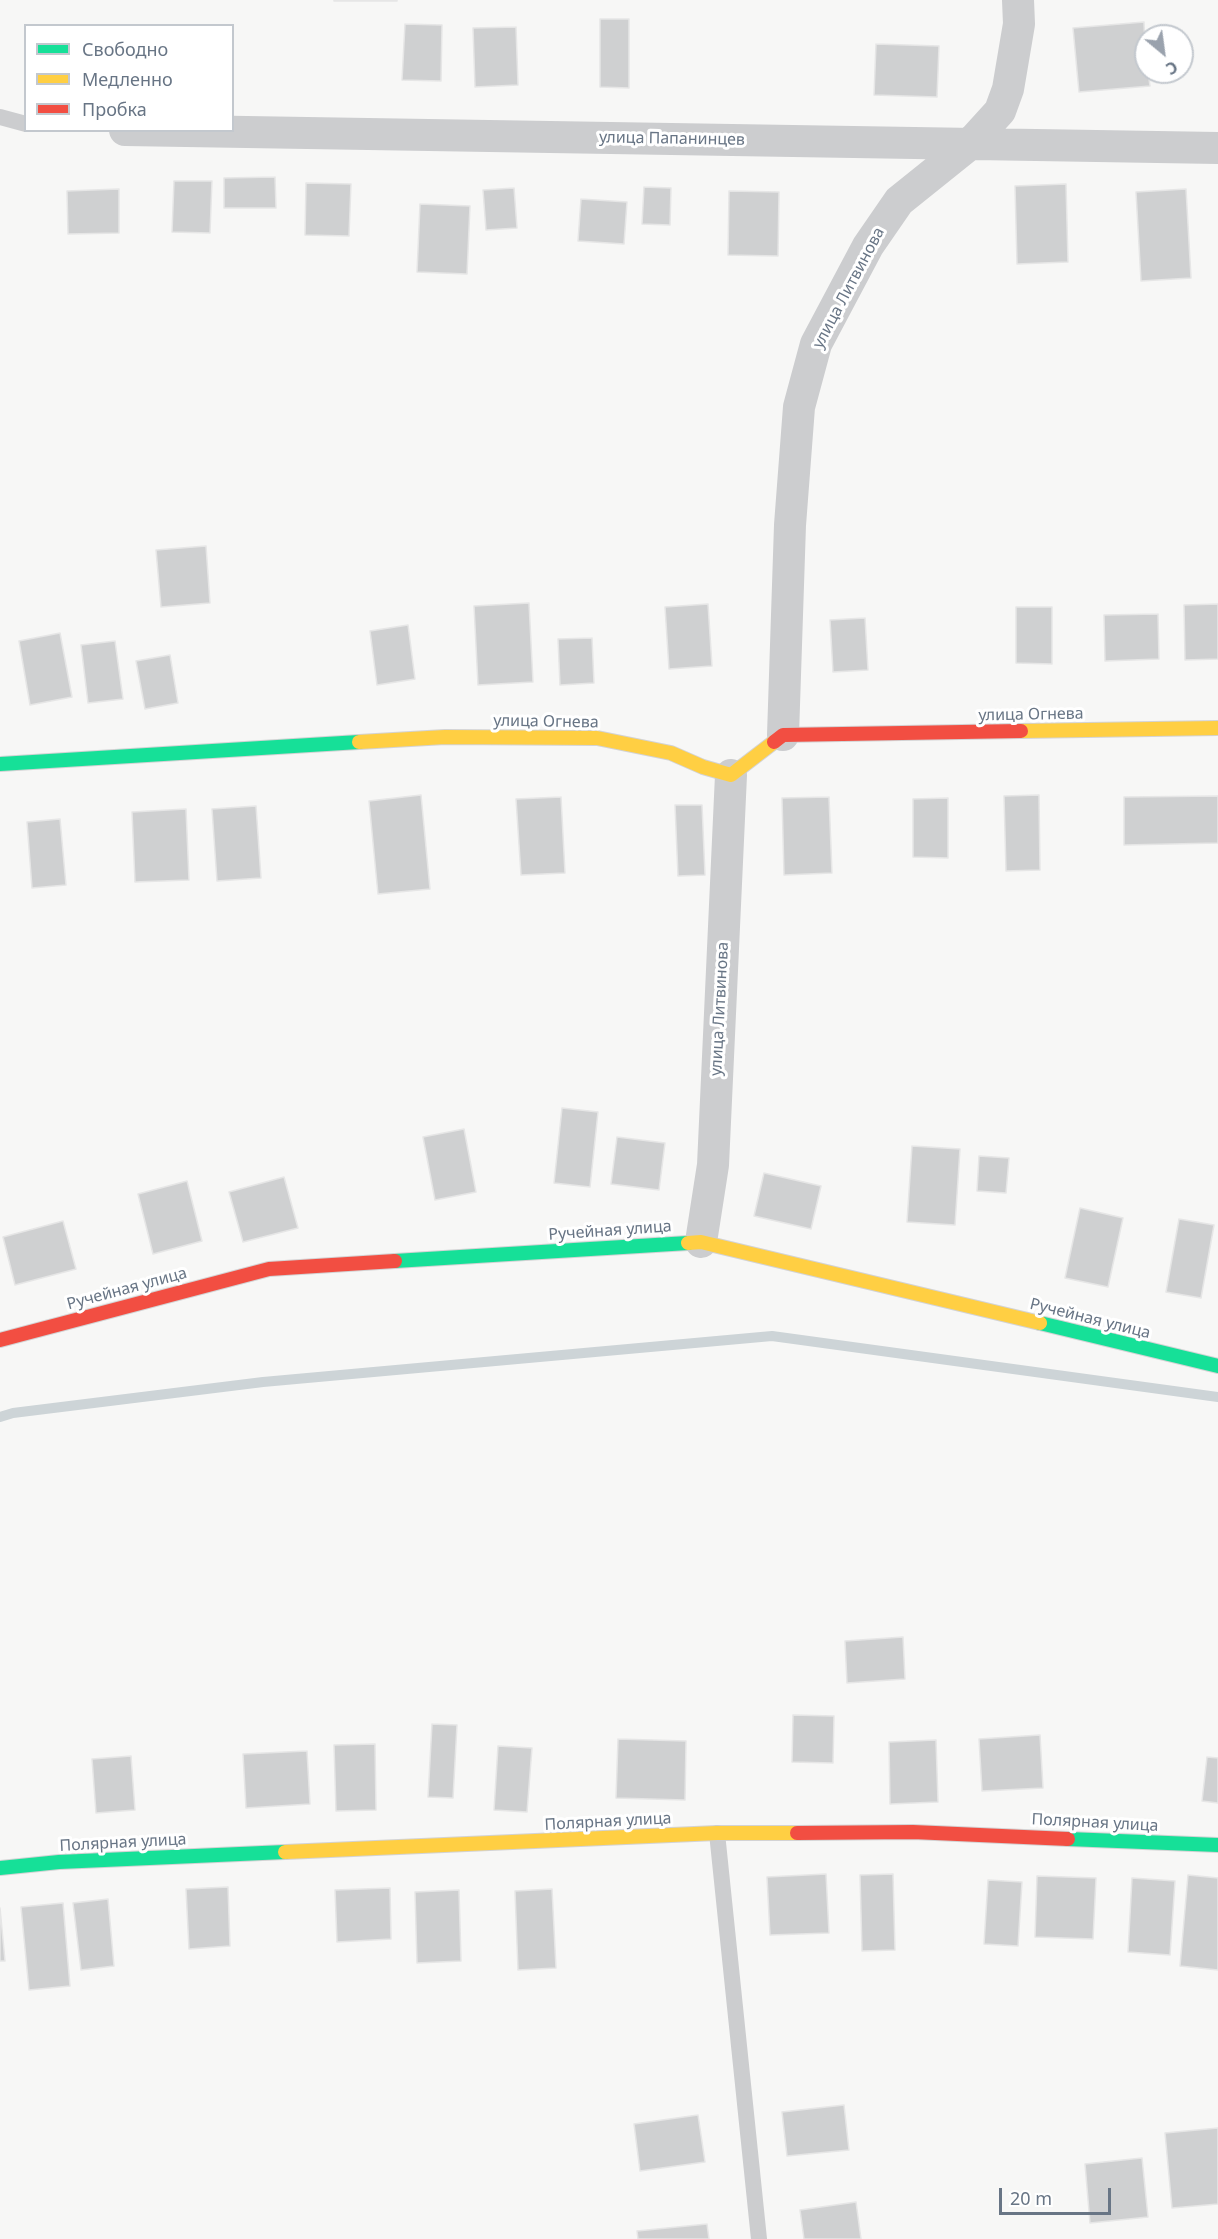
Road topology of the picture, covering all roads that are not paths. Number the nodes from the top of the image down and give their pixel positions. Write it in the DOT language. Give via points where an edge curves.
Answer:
graph roads {
  1 [pos="1018,0"];
  2 [pos="0,117"];
  3 [pos="24,123"];
  4 [pos="234,132"];
  5 [pos="970,144"];
  6 [pos="1218,148"];
  7 [pos="1218,728"];
  8 [pos="783,735"];
  9 [pos="0,764"];
  10 [pos="730,775"];
  11 [pos="701,1242"];
  12 [pos="0,1340"];
  13 [pos="1218,1366"];
  14 [pos="717,1833"];
  15 [pos="1218,1845"];
  16 [pos="0,1868"];
  17 [pos="759,2239"];
  1 -- 5 [label="street, улица Литвинова" via="1019,24 1008,89 1000,111"];
  2 -- 3 [label="lane"];
  4 -- 5 [label="street, улица Папанинцев"];
  5 -- 6 [label="street, улица Папанинцев"];
  5 -- 8 [label="street, улица Литвинова" via="899,201 868,246 816,344 799,407 790,525"];
  7 -- 8 [label="street, улица Огнева"];
  8 -- 10 [label="street"];
  9 -- 10 [label="street, улица Огнева" via="445,737 597,738 671,753"];
  10 -- 11 [label="street, улица Литвинова" via="713,1165"];
  11 -- 12 [label="street, Ручейная улица" via="269,1269"];
  11 -- 13 [label="street, Ручейная улица"];
  14 -- 15 [label="street, Полярная улица" via="913,1832"];
  14 -- 16 [label="street, Полярная улица"];
  14 -- 17 [label="lane"];
}
